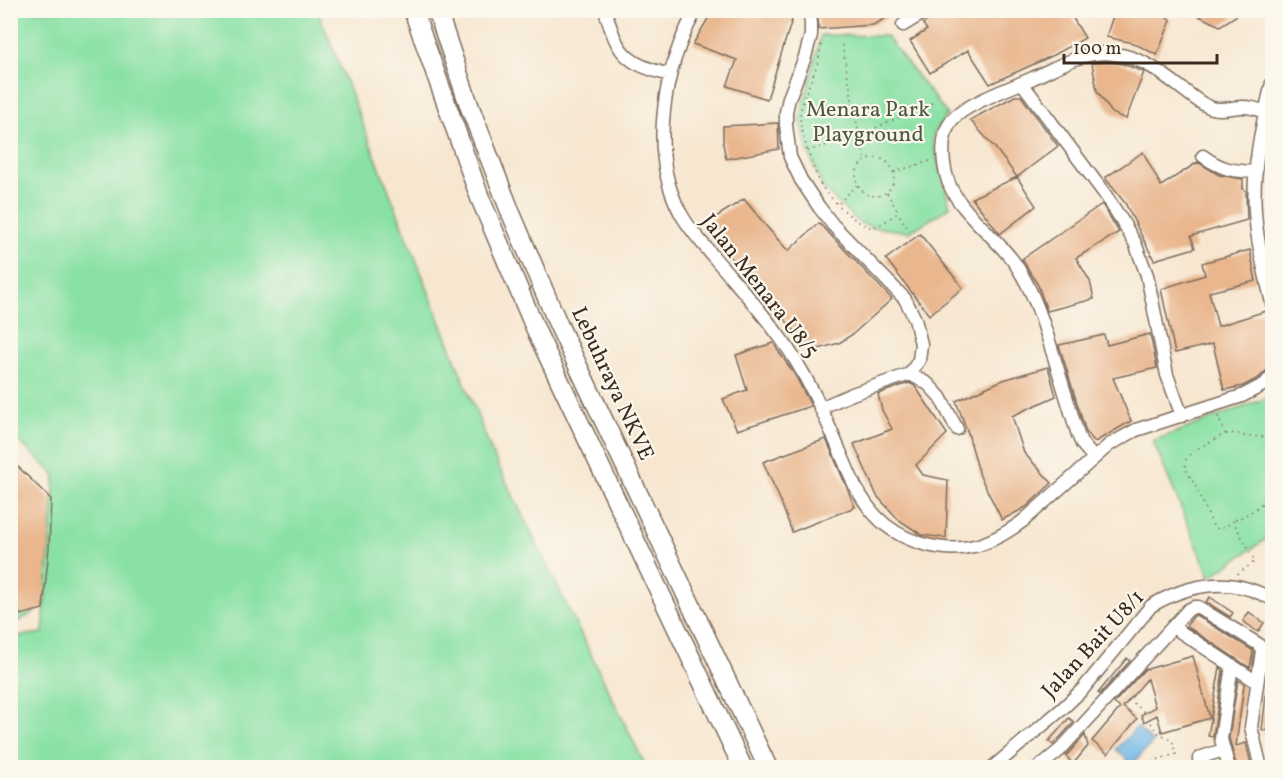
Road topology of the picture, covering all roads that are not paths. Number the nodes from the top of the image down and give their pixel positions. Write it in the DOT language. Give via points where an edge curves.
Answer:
graph roads {
  1 [pos="413,10"];
  2 [pos="437,10"];
  3 [pos="605,10"];
  4 [pos="696,10"];
  5 [pos="809,10"];
  6 [pos="927,10"];
  7 [pos="903,25"];
  8 [pos="670,75"];
  9 [pos="1022,83"];
  10 [pos="1272,83"];
  11 [pos="1265,112"];
  12 [pos="1203,156"];
  13 [pos="1256,172"];
  14 [pos="1272,303"];
  15 [pos="910,374"];
  16 [pos="1272,376"];
  17 [pos="820,408"];
  18 [pos="1182,416"];
  19 [pos="957,429"];
  20 [pos="1094,458"];
  21 [pos="1272,599"];
  22 [pos="1173,627"];
  23 [pos="1232,665"];
  24 [pos="1257,682"];
  25 [pos="1223,750"];
  26 [pos="743,768"];
  27 [pos="768,768"];
  28 [pos="992,768"];
  29 [pos="1038,768"];
  30 [pos="1200,768"];
  31 [pos="1228,768"];
  32 [pos="1260,768"];
  1 -- 26 [label="highway" via="480,198 538,335"];
  2 -- 27 [label="highway, Lebuhraya NKVE" via="469,105 559,326"];
  3 -- 8 [label="street" via="616,44 628,59"];
  4 -- 8 [label="street, Jalan Menara U8/5"];
  5 -- 15 [label="street" via="811,35 786,112 790,157 833,225 905,299 921,344 919,360"];
  6 -- 7 [label="street"];
  8 -- 17 [label="street, Jalan Menara U8/5" via="663,145 666,175 680,213 779,335 802,369"];
  9 -- 11 [label="street" via="1077,58 1115,54 1152,66 1211,108 1244,107"];
  9 -- 18 [label="street" via="1104,193 1135,243 1147,275 1167,375"];
  9 -- 20 [label="street" via="971,106 951,122 944,144 948,181 960,202 1015,264 1029,287 1078,435"];
  10 -- 11 [label="street"];
  11 -- 13 [label="street"];
  12 -- 13 [label="street" via="1229,170"];
  13 -- 14 [label="street" via="1258,241"];
  15 -- 17 [label="street"];
  15 -- 19 [label="street" via="928,384 940,397"];
  16 -- 18 [label="street, Jalan Menara U8/5" via="1242,396"];
  17 -- 20 [label="street, Jalan Menara U8/5" via="855,486 876,516 899,534 940,548 972,547 1011,530"];
  18 -- 20 [label="street, Jalan Menara U8/5" via="1136,430"];
  21 -- 28 [label="street, Jalan Bait U8/1" via="1223,584 1164,597 1151,606 1083,689"];
  22 -- 23 [label="street"];
  22 -- 24 [label="street" via="1194,606 1258,644 1262,654"];
  22 -- 29 [label="street" via="1060,750"];
  23 -- 24 [label="street"];
  23 -- 25 [label="street" via="1221,739"];
  24 -- 32 [label="street" via="1251,727"];
  25 -- 30 [label="street" via="1202,757"];
  25 -- 31 [label="street"];
}
